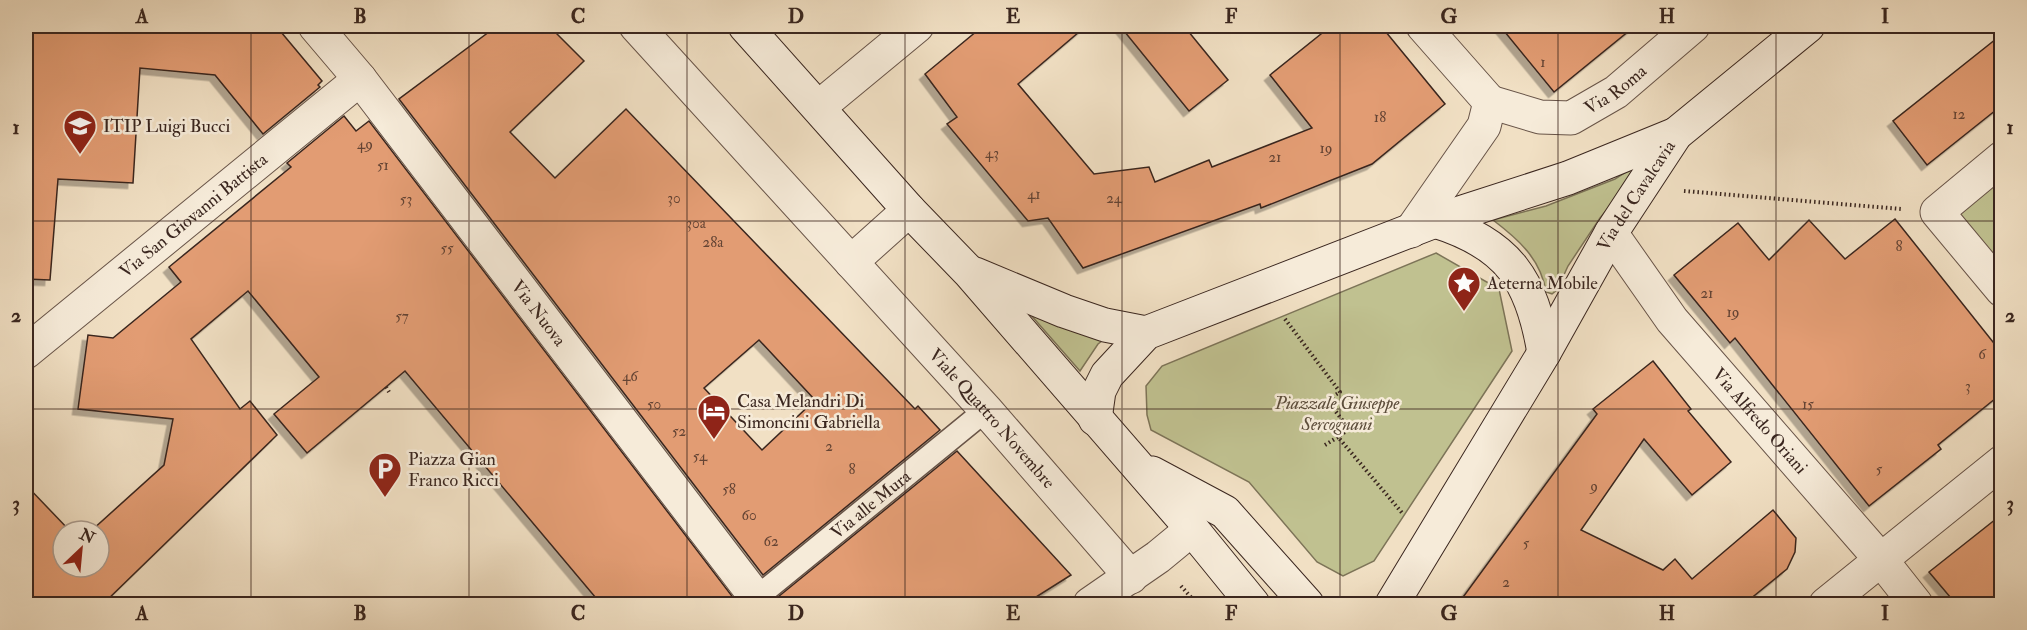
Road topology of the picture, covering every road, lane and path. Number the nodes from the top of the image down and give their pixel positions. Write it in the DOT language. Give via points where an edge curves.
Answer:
graph roads {
  1 [pos="315,26"];
  2 [pos="636,26"];
  3 [pos="745,26"];
  4 [pos="917,26"];
  5 [pos="1423,26"];
  6 [pos="1694,26"];
  7 [pos="1808,26"];
  8 [pos="360,79"];
  9 [pos="1490,102"];
  10 [pos="819,107"];
  11 [pos="1676,134"];
  12 [pos="2001,158"];
  13 [pos="1641,188"];
  14 [pos="909,210"];
  15 [pos="1938,212"];
  16 [pos="1423,226"];
  17 [pos="1611,233"];
  18 [pos="851,262"];
  19 [pos="969,272"];
  20 [pos="1261,288"];
  21 [pos="2001,290"];
  22 [pos="1146,333"];
  23 [pos="26,352"];
  24 [pos="1544,353"];
  25 [pos="386,387"];
  26 [pos="389,392"];
  27 [pos="986,410"];
  28 [pos="1095,419"];
  29 [pos="1338,437"];
  30 [pos="1325,446"];
  31 [pos="1132,462"];
  32 [pos="2001,462"];
  33 [pos="1191,529"];
  34 [pos="1429,544"];
  35 [pos="1882,561"];
  36 [pos="1131,577"];
  37 [pos="1178,580"];
  38 [pos="1390,599"];
  39 [pos="758,601"];
  40 [pos="1090,604"];
  41 [pos="1197,604"];
  42 [pos="1253,604"];
  43 [pos="1307,604"];
  44 [pos="1826,604"];
  45 [pos="1916,604"];
  1 -- 8 [label="street, Via Nuova"];
  2 -- 18 [label="street, Viale Quattro Novembre"];
  3 -- 10 [label="street"];
  4 -- 10 [label="street"];
  5 -- 9 [label="street"];
  6 -- 9 [label="street, Via Roma" via="1616,92 1571,118 1540,117"];
  7 -- 11 [label="street, Via del Cavalcavia"];
  8 -- 23 [label="street, Via San Giovanni Battista"];
  8 -- 39 [label="street, Via Nuova"];
  9 -- 16 [label="street" via="1484,126"];
  10 -- 14 [label="street"];
  11 -- 13 [label="street, Via del Cavalcavia"];
  11 -- 16 [label="street, Via del Cavalcavia" via="1528,192"];
  12 -- 15 [label="street"];
  13 -- 15 [label="path"];
  13 -- 17 [label="street, Via del Cavalcavia"];
  14 -- 18 [label="street"];
  14 -- 19 [label="street"];
  15 -- 21 [label="street"];
  16 -- 20 [label="street"];
  16 -- 24 [label="street" via="1461,229 1500,253 1530,296"];
  17 -- 24 [label="street, Via del Cavalcavia"];
  17 -- 35 [label="street, Via Alfredo Oriani" via="1672,321"];
  18 -- 27 [label="street, Viale Quattro Novembre"];
  19 -- 22 [label="street" via="1064,311"];
  19 -- 28 [label="street"];
  20 -- 22 [label="street"];
  20 -- 29 [label="path" via="1340,392 1327,400 1349,429"];
  22 -- 28 [label="street" via="1107,375 1099,391"];
  24 -- 34 [label="street"];
  25 -- 26 [label="path"];
  27 -- 36 [label="street, Viale Quattro Novembre"];
  27 -- 39 [label="lane, Via alle Mura"];
  28 -- 31 [label="street"];
  29 -- 30 [label="path"];
  29 -- 34 [label="path"];
  31 -- 33 [label="street"];
  31 -- 43 [label="street" via="1226,513"];
  32 -- 35 [label="street"];
  33 -- 36 [label="street"];
  33 -- 42 [label="street"];
  34 -- 38 [label="street"];
  35 -- 44 [label="street"];
  35 -- 45 [label="street, Via Alfredo Oriani"];
  36 -- 40 [label="street"];
  37 -- 41 [label="path"];
}
